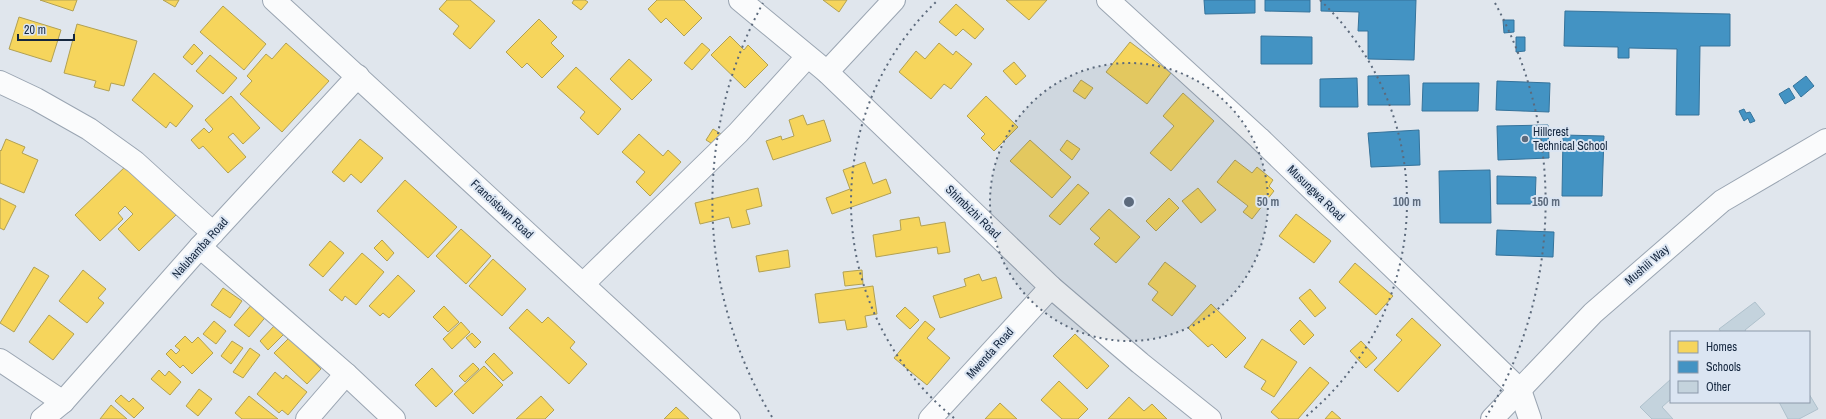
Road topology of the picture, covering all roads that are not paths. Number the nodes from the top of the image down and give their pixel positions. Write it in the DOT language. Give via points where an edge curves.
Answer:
graph roads {
  1 [pos="274,0"];
  2 [pos="740,0"];
  3 [pos="894,0"];
  4 [pos="1108,0"];
  5 [pos="807,57"];
  6 [pos="827,72"];
  7 [pos="358,76"];
  8 [pos="0,82"];
  9 [pos="1826,140"];
  10 [pos="206,240"];
  11 [pos="583,284"];
  12 [pos="1051,286"];
  13 [pos="0,360"];
  14 [pos="346,374"];
  15 [pos="1520,390"];
  16 [pos="63,402"];
  17 [pos="42,419"];
  18 [pos="307,419"];
  19 [pos="394,419"];
  20 [pos="729,419"];
  21 [pos="930,419"];
  22 [pos="1210,419"];
  23 [pos="1492,419"];
  24 [pos="1530,419"];
  1 -- 7 [label="street, Francistown Road"];
  2 -- 5 [label="street, Shimbizhi Road"];
  3 -- 6 [label="street"];
  4 -- 15 [label="street, Musungwa Road" via="1259,138"];
  5 -- 6 [label="street, Shimbizhi Road"];
  5 -- 11 [label="street" via="738,133"];
  6 -- 12 [label="street, Shimbizhi Road"];
  7 -- 10 [label="street, Nalubamba Road"];
  7 -- 11 [label="street, Francistown Road"];
  8 -- 10 [label="street" via="36,99 101,137 136,162"];
  9 -- 15 [label="street, Mushili Way" via="1722,201 1593,313"];
  10 -- 14 [label="street"];
  10 -- 16 [label="street, Nalubamba Road"];
  11 -- 20 [label="street, Francistown Road"];
  12 -- 21 [label="street, Mwenda Road"];
  12 -- 22 [label="street, Shimbizhi Road"];
  13 -- 16 [label="street"];
  14 -- 18 [label="street"];
  14 -- 19 [label="street"];
  15 -- 23 [label="street, Mushili Way"];
  15 -- 24 [label="street"];
  16 -- 17 [label="street, Nalubamba Road"];
}
